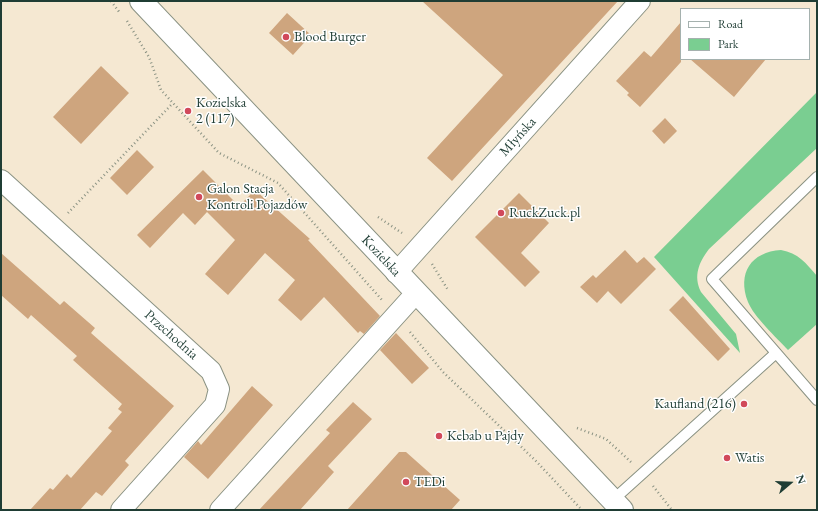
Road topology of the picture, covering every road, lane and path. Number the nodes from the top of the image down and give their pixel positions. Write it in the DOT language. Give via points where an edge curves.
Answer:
graph roads {
  1 [pos="111,1"];
  2 [pos="141,1"];
  3 [pos="640,1"];
  4 [pos="173,103"];
  5 [pos="817,177"];
  6 [pos="1,180"];
  7 [pos="54,228"];
  8 [pos="396,273"];
  9 [pos="416,293"];
  10 [pos="396,315"];
  11 [pos="776,353"];
  12 [pos="817,400"];
  13 [pos="617,505"];
  14 [pos="121,510"];
  15 [pos="220,510"];
  16 [pos="582,510"];
  1 -- 4 [label="path" via="125,18 148,57 161,90"];
  2 -- 8 [label="main road, Kozielska"];
  3 -- 8 [label="street, Młyńska"];
  4 -- 7 [label="path"];
  4 -- 10 [label="path" via="219,153 278,184"];
  5 -- 11 [label="lane" via="712,279"];
  6 -- 7 [label="street, Przechodnia"];
  7 -- 14 [label="street, Przechodnia" via="211,371 219,389 215,405"];
  8 -- 9 [label="main road, Kozielska"];
  9 -- 10 [label="street"];
  9 -- 13 [label="main road, Kozielska"];
  10 -- 15 [label="street"];
  10 -- 16 [label="path" via="443,372"];
  11 -- 12 [label="lane"];
  11 -- 13 [label="lane"];
}
